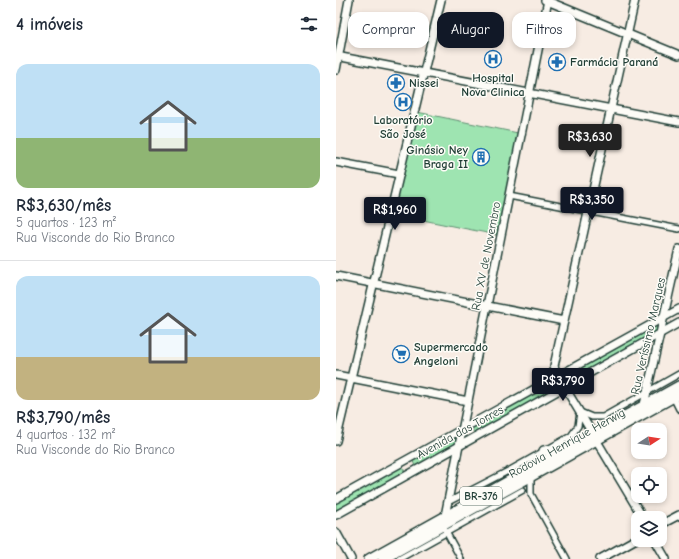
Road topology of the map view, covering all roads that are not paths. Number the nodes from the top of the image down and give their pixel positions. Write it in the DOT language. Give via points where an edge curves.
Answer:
graph roads {
  1 [pos="349,0"];
  2 [pos="441,0"];
  3 [pos="547,0"];
  4 [pos="634,0"];
  5 [pos="627,34"];
  6 [pos="679,55"];
  7 [pos="337,56"];
  8 [pos="336,70"];
  9 [pos="423,73"];
  10 [pos="529,93"];
  11 [pos="610,109"];
  12 [pos="679,122"];
  13 [pos="336,162"];
  14 [pos="399,174"];
  15 [pos="509,196"];
  16 [pos="588,212"];
  17 [pos="679,229"];
  18 [pos="679,249"];
  19 [pos="336,276"];
  20 [pos="373,284"];
  21 [pos="487,306"];
  22 [pos="679,309"];
  23 [pos="664,317"];
  24 [pos="564,321"];
  25 [pos="679,323"];
  26 [pos="660,333"];
  27 [pos="679,374"];
  28 [pos="336,375"];
  29 [pos="558,376"];
  30 [pos="351,378"];
  31 [pos="679,386"];
  32 [pos="564,387"];
  33 [pos="647,392"];
  34 [pos="676,396"];
  35 [pos="468,401"];
  36 [pos="644,405"];
  37 [pos="679,408"];
  38 [pos="580,412"];
  39 [pos="462,428"];
  40 [pos="596,440"];
  41 [pos="336,441"];
  42 [pos="459,446"];
  43 [pos="570,447"];
  44 [pos="544,451"];
  45 [pos="404,461"];
  46 [pos="410,472"];
  47 [pos="531,477"];
  48 [pos="518,488"];
  49 [pos="531,494"];
  50 [pos="338,497"];
  51 [pos="448,502"];
  52 [pos="639,511"];
  53 [pos="336,515"];
  54 [pos="679,515"];
  55 [pos="667,521"];
  56 [pos="445,525"];
  57 [pos="336,532"];
  58 [pos="631,542"];
  59 [pos="660,547"];
  60 [pos="351,559"];
  61 [pos="369,559"];
  62 [pos="383,559"];
  63 [pos="399,559"];
  64 [pos="461,559"];
  65 [pos="567,559"];
  66 [pos="600,559"];
  67 [pos="666,559"];
  1 -- 7 [label="main road"];
  2 -- 9 [label="main road"];
  3 -- 5 [label="main road"];
  3 -- 10 [label="main road, Rua XV de Novembro"];
  4 -- 5 [label="main road"];
  5 -- 6 [label="main road"];
  5 -- 11 [label="main road"];
  7 -- 8 [label="main road"];
  7 -- 9 [label="main road"];
  9 -- 10 [label="main road"];
  9 -- 14 [label="main road"];
  10 -- 11 [label="main road"];
  10 -- 15 [label="main road, Rua XV de Novembro"];
  11 -- 12 [label="main road"];
  11 -- 16 [label="main road"];
  13 -- 14 [label="main road"];
  14 -- 20 [label="main road"];
  15 -- 16 [label="street"];
  15 -- 21 [label="main road, Rua XV de Novembro"];
  16 -- 17 [label="street"];
  16 -- 24 [label="main road"];
  18 -- 23 [label="main road, Rua Veríssimo Marques"];
  19 -- 20 [label="main road"];
  20 -- 21 [label="main road"];
  20 -- 30 [label="main road"];
  21 -- 24 [label="main road"];
  21 -- 35 [label="main road, Rua XV de Novembro"];
  22 -- 23 [label="main road, Avenida das Torres"];
  23 -- 26 [label="main road, Rua Veríssimo Marques"];
  23 -- 29 [label="main road, Avenida das Torres"];
  24 -- 29 [label="main road" via="554,363"];
  25 -- 26 [label="main road, Avenida das Torres"];
  26 -- 32 [label="main road, Avenida das Torres"];
  26 -- 33 [label="main road, Rua Veríssimo Marques"];
  27 -- 33 [label="street"];
  28 -- 30 [label="main road"];
  29 -- 32 [label="main road"];
  29 -- 39 [label="main road, Avenida das Torres"];
  30 -- 35 [label="main road"];
  30 -- 41 [label="main road"];
  31 -- 36 [label="highway, Rodovia Henrique Herwig / BR-376"];
  32 -- 38 [label="main road"];
  32 -- 42 [label="main road, Avenida das Torres"];
  33 -- 36 [label="main road, Rua Veríssimo Marques"];
  33 -- 38 [label="street" via="603,417 592,417"];
  34 -- 37 [label="street"];
  34 -- 40 [label="highway, Rodovia Henrique Herwig / BR-376"];
  35 -- 39 [label="main road, Rua XV de Novembro"];
  36 -- 40 [label="highway, Rodovia Henrique Herwig / BR-376"];
  38 -- 40 [label="main road"];
  38 -- 44 [label="street" via="574,434"];
  39 -- 42 [label="main road, Rua XV de Novembro"];
  39 -- 45 [label="main road, Avenida das Torres"];
  40 -- 43 [label="highway, Rodovia Henrique Herwig / BR-376"];
  40 -- 47 [label="highway, Rodovia Henrique Herwig / BR-376"];
  40 -- 52 [label="main road"];
  42 -- 46 [label="main road, Avenida das Torres"];
  42 -- 51 [label="main road, Rua XV de Novembro"];
  43 -- 44 [label="highway"];
  43 -- 56 [label="highway, Rodovia Henrique Herwig / BR-376"];
  44 -- 51 [label="street"];
  45 -- 46 [label="main road" via="411,465"];
  45 -- 50 [label="main road, Avenida das Torres"];
  46 -- 53 [label="main road, Avenida das Torres"];
  47 -- 48 [label="highway, Rodovia Henrique Herwig / BR-376"];
  47 -- 49 [label="street"];
  48 -- 49 [label="street"];
  48 -- 56 [label="highway, Rodovia Henrique Herwig / BR-376"];
  49 -- 65 [label="street"];
  51 -- 56 [label="main road, Rua XV de Novembro"];
  54 -- 55 [label="main road"];
  56 -- 61 [label="highway, Rodovia Henrique Herwig / BR-376"];
  56 -- 62 [label="highway, Rodovia Henrique Herwig / BR-376"];
  56 -- 63 [label="street"];
  56 -- 64 [label="street"];
  57 -- 60 [label="main road"];
  58 -- 66 [label="main road"];
  59 -- 67 [label="main road"];
}
